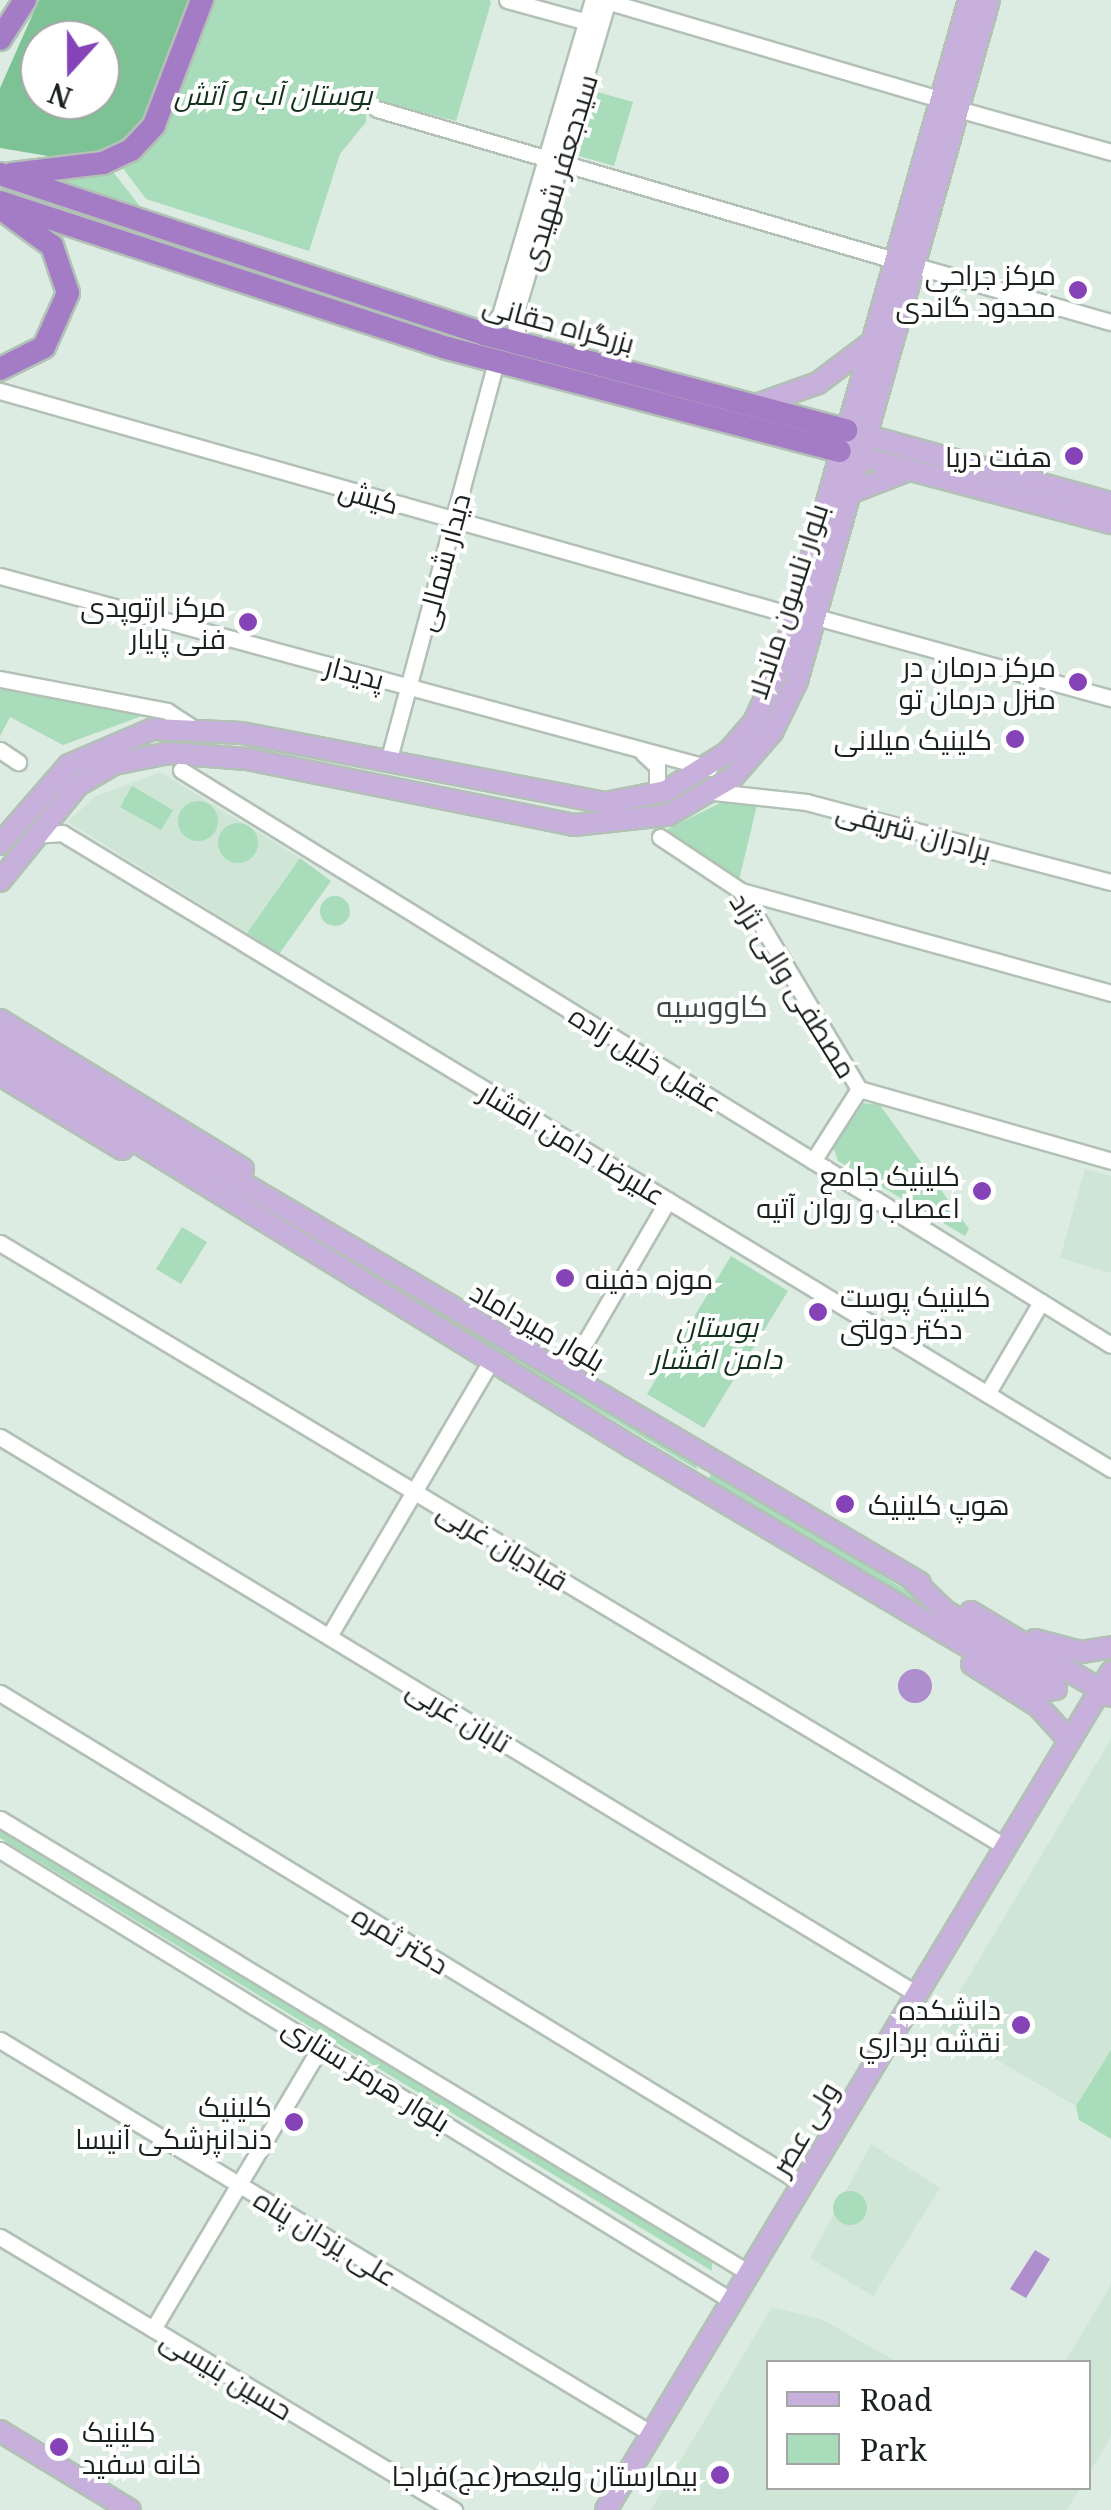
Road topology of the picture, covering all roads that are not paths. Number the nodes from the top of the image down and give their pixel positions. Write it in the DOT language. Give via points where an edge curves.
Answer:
graph roads {
  1 [pos="15,0"];
  2 [pos="25,0"];
  3 [pos="202,0"];
  4 [pos="507,0"];
  5 [pos="603,0"];
  6 [pos="968,0"];
  7 [pos="989,0"];
  8 [pos="594,24"];
  9 [pos="0,37"];
  10 [pos="949,104"];
  11 [pos="377,109"];
  12 [pos="1111,152"];
  13 [pos="554,158"];
  14 [pos="2,174"];
  15 [pos="0,205"];
  16 [pos="904,262"];
  17 [pos="1111,322"];
  18 [pos="484,334"];
  19 [pos="520,343"];
  20 [pos="870,343"];
  21 [pos="496,361"];
  22 [pos="0,369"];
  23 [pos="0,391"];
  24 [pos="752,406"];
  25 [pos="849,448"];
  26 [pos="913,470"];
  27 [pos="850,493"];
  28 [pos="1111,503"];
  29 [pos="453,520"];
  30 [pos="1111,523"];
  31 [pos="0,576"];
  32 [pos="805,616"];
  33 [pos="0,679"];
  34 [pos="408,686"];
  35 [pos="1111,698"];
  36 [pos="190,726"];
  37 [pos="635,748"];
  38 [pos="0,750"];
  39 [pos="18,762"];
  40 [pos="388,762"];
  41 [pos="710,768"];
  42 [pos="181,770"];
  43 [pos="714,792"];
  44 [pos="657,794"];
  45 [pos="32,836"];
  46 [pos="660,836"];
  47 [pos="0,844"];
  48 [pos="0,881"];
  49 [pos="1111,882"];
  50 [pos="741,891"];
  51 [pos="1111,993"];
  52 [pos="1,1027"];
  53 [pos="0,1058"];
  54 [pos="0,1075"];
  55 [pos="859,1089"];
  56 [pos="93,1106"];
  57 [pos="813,1161"];
  58 [pos="1111,1161"];
  59 [pos="668,1200"];
  60 [pos="0,1243"];
  61 [pos="354,1249"];
  62 [pos="383,1294"];
  63 [pos="1041,1302"];
  64 [pos="1111,1345"];
  65 [pos="492,1361"];
  66 [pos="552,1364"];
  67 [pos="987,1394"];
  68 [pos="671,1436"];
  69 [pos="0,1437"];
  70 [pos="1111,1469"];
  71 [pos="676,1472"];
  72 [pos="414,1492"];
  73 [pos="910,1577"];
  74 [pos="872,1588"];
  75 [pos="1006,1631"];
  76 [pos="328,1636"];
  77 [pos="1111,1647"];
  78 [pos="1107,1685"];
  79 [pos="0,1693"];
  80 [pos="1070,1742"];
  81 [pos="0,1819"];
  82 [pos="1006,1847"];
  83 [pos="0,1850"];
  84 [pos="918,1994"];
  85 [pos="0,2040"];
  86 [pos="321,2046"];
  87 [pos="239,2184"];
  88 [pos="802,2184"];
  89 [pos="0,2237"];
  90 [pos="720,2256"];
  91 [pos="749,2273"];
  92 [pos="704,2282"];
  93 [pos="732,2301"];
  94 [pos="153,2330"];
  95 [pos="0,2431"];
  96 [pos="652,2434"];
  97 [pos="130,2510"];
  98 [pos="454,2510"];
  99 [pos="606,2510"];
  1 -- 9 [label="highway"];
  2 -- 9 [label="highway"];
  3 -- 14 [label="highway" via="154,125 131,150 103,163"];
  4 -- 8 [label="street"];
  5 -- 8 [label="street, سیدجعفر شهیدی"];
  5 -- 10 [label="street"];
  6 -- 10 [label="main road, بلوار نلسون ماندلا"];
  7 -- 10 [label="main road, بلوار نلسون ماندلا"];
  8 -- 13 [label="street, سیدجعفر شهیدی"];
  10 -- 12 [label="street"];
  10 -- 16 [label="main road, بلوار نلسون ماندلا"];
  11 -- 13 [label="street"];
  13 -- 16 [label="street"];
  13 -- 18 [label="street, سیدجعفر شهیدی" via="500,315"];
  13 -- 19 [label="street, سیدجعفر شهیدی" via="514,319"];
  14 -- 18 [label="highway, بزرگراه حقانی"];
  15 -- 21 [label="highway, بزرگراه حقانی"];
  15 -- 22 [label="highway" via="52,246 68,293 44,347"];
  16 -- 17 [label="street"];
  16 -- 20 [label="main road, بلوار نلسون ماندلا"];
  16 -- 25 [label="main road, بلوار نلسون ماندلا"];
  18 -- 19 [label="highway, بزرگراه حقانی"];
  19 -- 24 [label="highway, بزرگراه حقانی"];
  20 -- 24 [label="main road" via="818,382"];
  20 -- 25 [label="main road, بلوار نلسون ماندلا"];
  21 -- 25 [label="highway, بزرگراه حقانی"];
  21 -- 29 [label="street, دیدار شمالی"];
  23 -- 29 [label="street, کیش"];
  24 -- 25 [label="highway, بزرگراه حقانی"];
  25 -- 26 [label="main road, بزرگراه حقانی"];
  25 -- 27 [label="main road, بلوار نلسون ماندلا"];
  25 -- 28 [label="main road, بزرگراه حقانی"];
  25 -- 32 [label="main road, بلوار نلسون ماندلا"];
  26 -- 27 [label="main road"];
  26 -- 30 [label="main road, بزرگراه حقانی"];
  27 -- 32 [label="main road, بلوار نلسون ماندلا"];
  29 -- 32 [label="street, کیش"];
  29 -- 34 [label="street, دیدار شمالی"];
  31 -- 34 [label="street, پدیدار"];
  32 -- 35 [label="street, کیش"];
  32 -- 41 [label="main road, بلوار نلسون ماندلا" via="760,711"];
  32 -- 43 [label="main road, بلوار نلسون ماندلا" via="772,732"];
  33 -- 36 [label="street" via="168,711"];
  34 -- 37 [label="street, پدیدار"];
  34 -- 40 [label="street, دیدار شمالی"];
  36 -- 40 [label="main road, بلوار نلسون ماندلا"];
  36 -- 47 [label="main road, بلوار نلسون ماندلا" via="138,732 69,764"];
  37 -- 41 [label="street, پدیدار"];
  37 -- 44 [label="street" via="657,766"];
  38 -- 39 [label="street"];
  40 -- 44 [label="main road, بلوار نلسون ماندلا" via="581,802"];
  41 -- 44 [label="main road, بلوار نلسون ماندلا"];
  42 -- 57 [label="street, عقیل خلیل زاده"];
  43 -- 45 [label="main road, بلوار نلسون ماندلا" via="648,820 574,825 247,759 169,753 94,775"];
  43 -- 49 [label="street, برادران شریفی" via="806,802"];
  45 -- 48 [label="main road, بلوار نلسون ماندلا"];
  45 -- 59 [label="street, علیرضا دامن افشار" via="62,833"];
  46 -- 50 [label="street, مصطفی والی نژاد"];
  50 -- 51 [label="street"];
  50 -- 55 [label="street, مصطفی والی نژاد"];
  52 -- 56 [label="main road, بلوار میرداماد"];
  52 -- 61 [label="main road" via="316,1213"];
  53 -- 56 [label="main road, بلوار میرداماد"];
  54 -- 62 [label="main road" via="337,1278"];
  55 -- 57 [label="street"];
  55 -- 58 [label="street, مصطفی والی نژاد"];
  56 -- 61 [label="main road, بلوار میرداماد"];
  56 -- 62 [label="main road, بلوار میرداماد"];
  57 -- 63 [label="street, عقیل خلیل زاده"];
  59 -- 66 [label="street" via="586,1341"];
  59 -- 67 [label="street, علیرضا دامن افشار"];
  60 -- 72 [label="street, قبادیان غربی"];
  61 -- 66 [label="main road, بلوار میرداماد"];
  62 -- 65 [label="main road, بلوار میرداماد"];
  63 -- 64 [label="street, عقیل خلیل زاده"];
  63 -- 67 [label="street"];
  65 -- 71 [label="main road, بلوار میرداماد"];
  65 -- 72 [label="street"];
  66 -- 68 [label="main road, بلوار میرداماد"];
  67 -- 70 [label="street, علیرضا دامن افشار"];
  68 -- 71 [label="main road" via="708,1470 700,1480"];
  68 -- 73 [label="main road, بلوار میرداماد"];
  69 -- 76 [label="street, تابان غربی"];
  71 -- 74 [label="main road, بلوار میرداماد"];
  72 -- 76 [label="street"];
  72 -- 82 [label="street, قبادیان غربی"];
  73 -- 74 [label="main road, بلوار میرداماد" via="1058,1683 1047,1692"];
  73 -- 75 [label="main road, بلوار میرداماد"];
  74 -- 80 [label="main road" via="897,1618 1038,1706"];
  75 -- 77 [label="main road" via="1080,1652"];
  75 -- 78 [label="main road, بلوار میرداماد"];
  76 -- 84 [label="street, تابان غربی"];
  78 -- 80 [label="main road, ولی عصر"];
  79 -- 88 [label="street, دکتر ثمره"];
  80 -- 82 [label="main road, ولی عصر"];
  81 -- 90 [label="street, بلوار هرمز ستاری"];
  82 -- 84 [label="main road, ولی عصر"];
  83 -- 86 [label="street, بلوار هرمز ستاری"];
  84 -- 88 [label="main road, ولی عصر"];
  85 -- 87 [label="street, علی یزدان پناه"];
  86 -- 87 [label="street"];
  86 -- 92 [label="street, بلوار هرمز ستاری"];
  87 -- 94 [label="street"];
  87 -- 96 [label="street, علی یزدان پناه"];
  88 -- 91 [label="main road, ولی عصر"];
  89 -- 94 [label="street, حسین بنیسی"];
  90 -- 91 [label="street, بلوار هرمز ستاری"];
  90 -- 92 [label="street"];
  91 -- 93 [label="main road, ولی عصر"];
  92 -- 93 [label="street, بلوار هرمز ستاری"];
  93 -- 96 [label="main road, ولی عصر"];
  94 -- 98 [label="street, حسین بنیسی"];
  95 -- 97 [label="main road"];
  96 -- 99 [label="main road, ولی عصر"];
}
